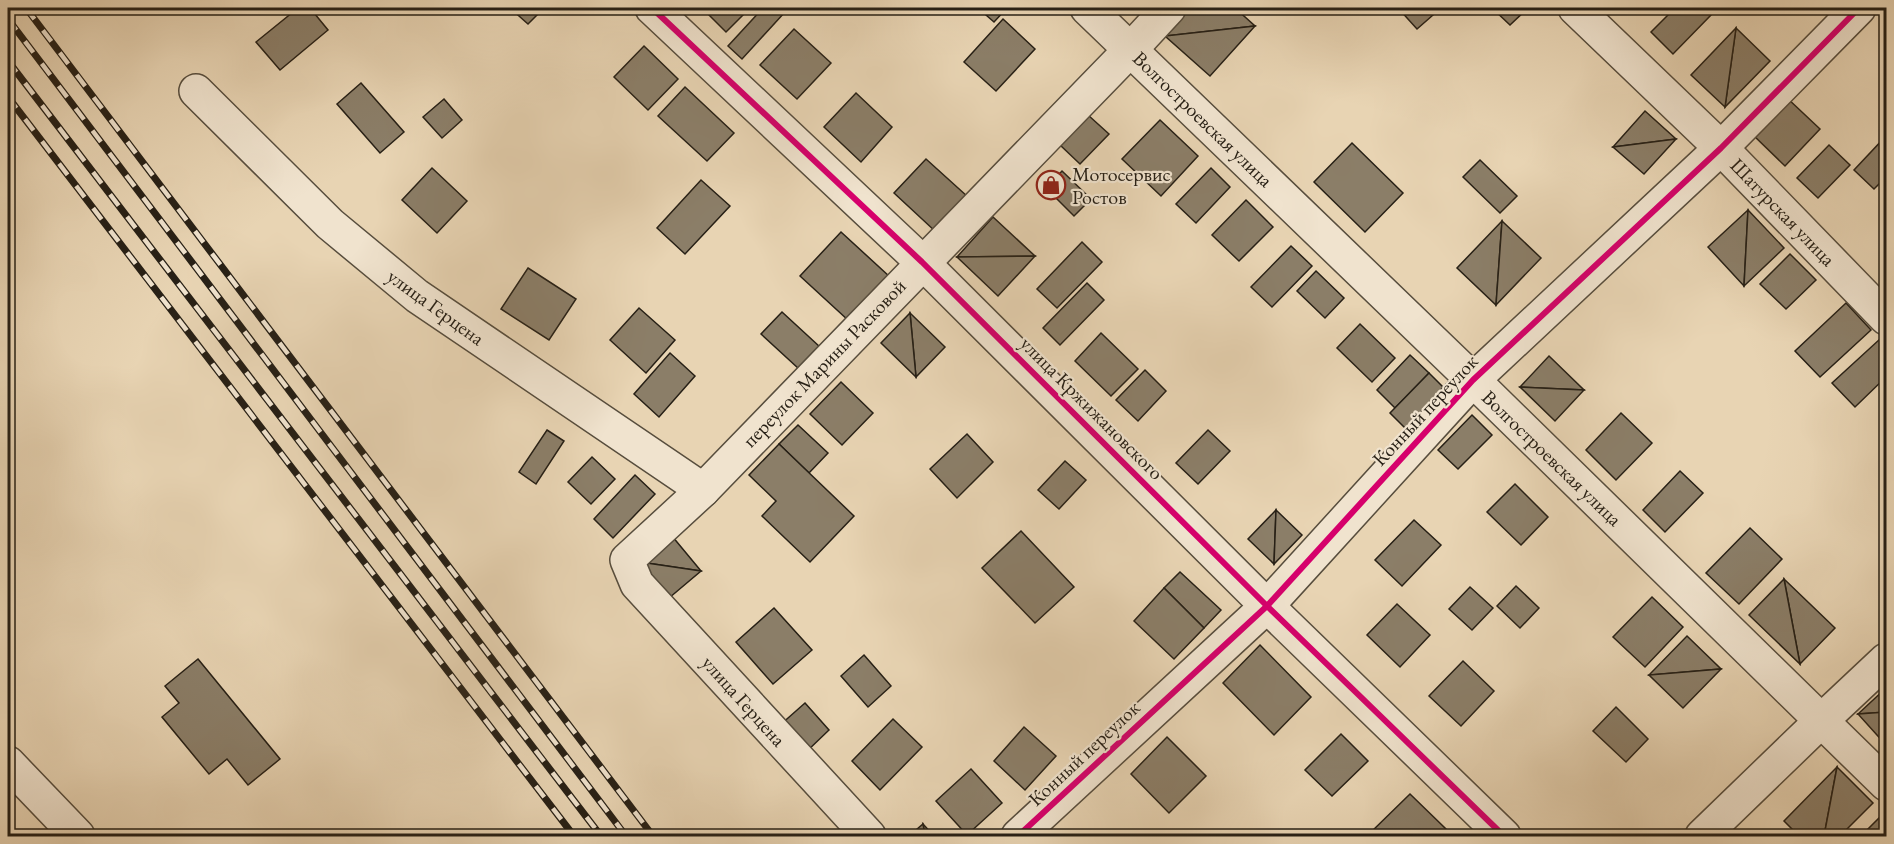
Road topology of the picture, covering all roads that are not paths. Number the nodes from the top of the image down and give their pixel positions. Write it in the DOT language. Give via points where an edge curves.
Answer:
graph roads {
  1 [pos="652,8"];
  2 [pos="1087,8"];
  3 [pos="1169,8"];
  4 [pos="1575,8"];
  5 [pos="1859,8"];
  6 [pos="1131,49"];
  7 [pos="196,91"];
  8 [pos="1721,148"];
  9 [pos="922,262"];
  10 [pos="1887,318"];
  11 [pos="1473,380"];
  12 [pos="702,490"];
  13 [pos="627,560"];
  14 [pos="1267,606"];
  15 [pos="1887,660"];
  16 [pos="1821,721"];
  17 [pos="8,762"];
  18 [pos="1887,784"];
  19 [pos="78,837"];
  20 [pos="869,837"];
  21 [pos="1018,837"];
  22 [pos="1504,837"];
  23 [pos="1702,837"];
  1 -- 9 [label="street, улица Кржижановского"];
  2 -- 6 [label="street, Волгостроевская улица"];
  3 -- 6 [label="street, переулок Марины Расковой"];
  4 -- 8 [label="street, Шатурская улица"];
  5 -- 8 [label="street, Конный переулок"];
  6 -- 9 [label="street, переулок Марины Расковой"];
  6 -- 11 [label="street, Волгостроевская улица"];
  7 -- 12 [label="street, улица Герцена" via="330,224 417,296"];
  8 -- 10 [label="street, Шатурская улица"];
  8 -- 11 [label="street, Конный переулок"];
  9 -- 12 [label="street, переулок Марины Расковой"];
  9 -- 14 [label="street, улица Кржижановского"];
  11 -- 14 [label="street, Конный переулок"];
  11 -- 16 [label="street, Волгостроевская улица"];
  12 -- 13 [label="street, переулок Марины Расковой"];
  13 -- 20 [label="street, улица Герцена" via="637,584"];
  14 -- 21 [label="street, Конный переулок"];
  14 -- 22 [label="street, улица Кржижановского"];
  15 -- 16 [label="street"];
  16 -- 18 [label="street, Волгостроевская улица"];
  16 -- 23 [label="street"];
  17 -- 19 [label="street"];
}
